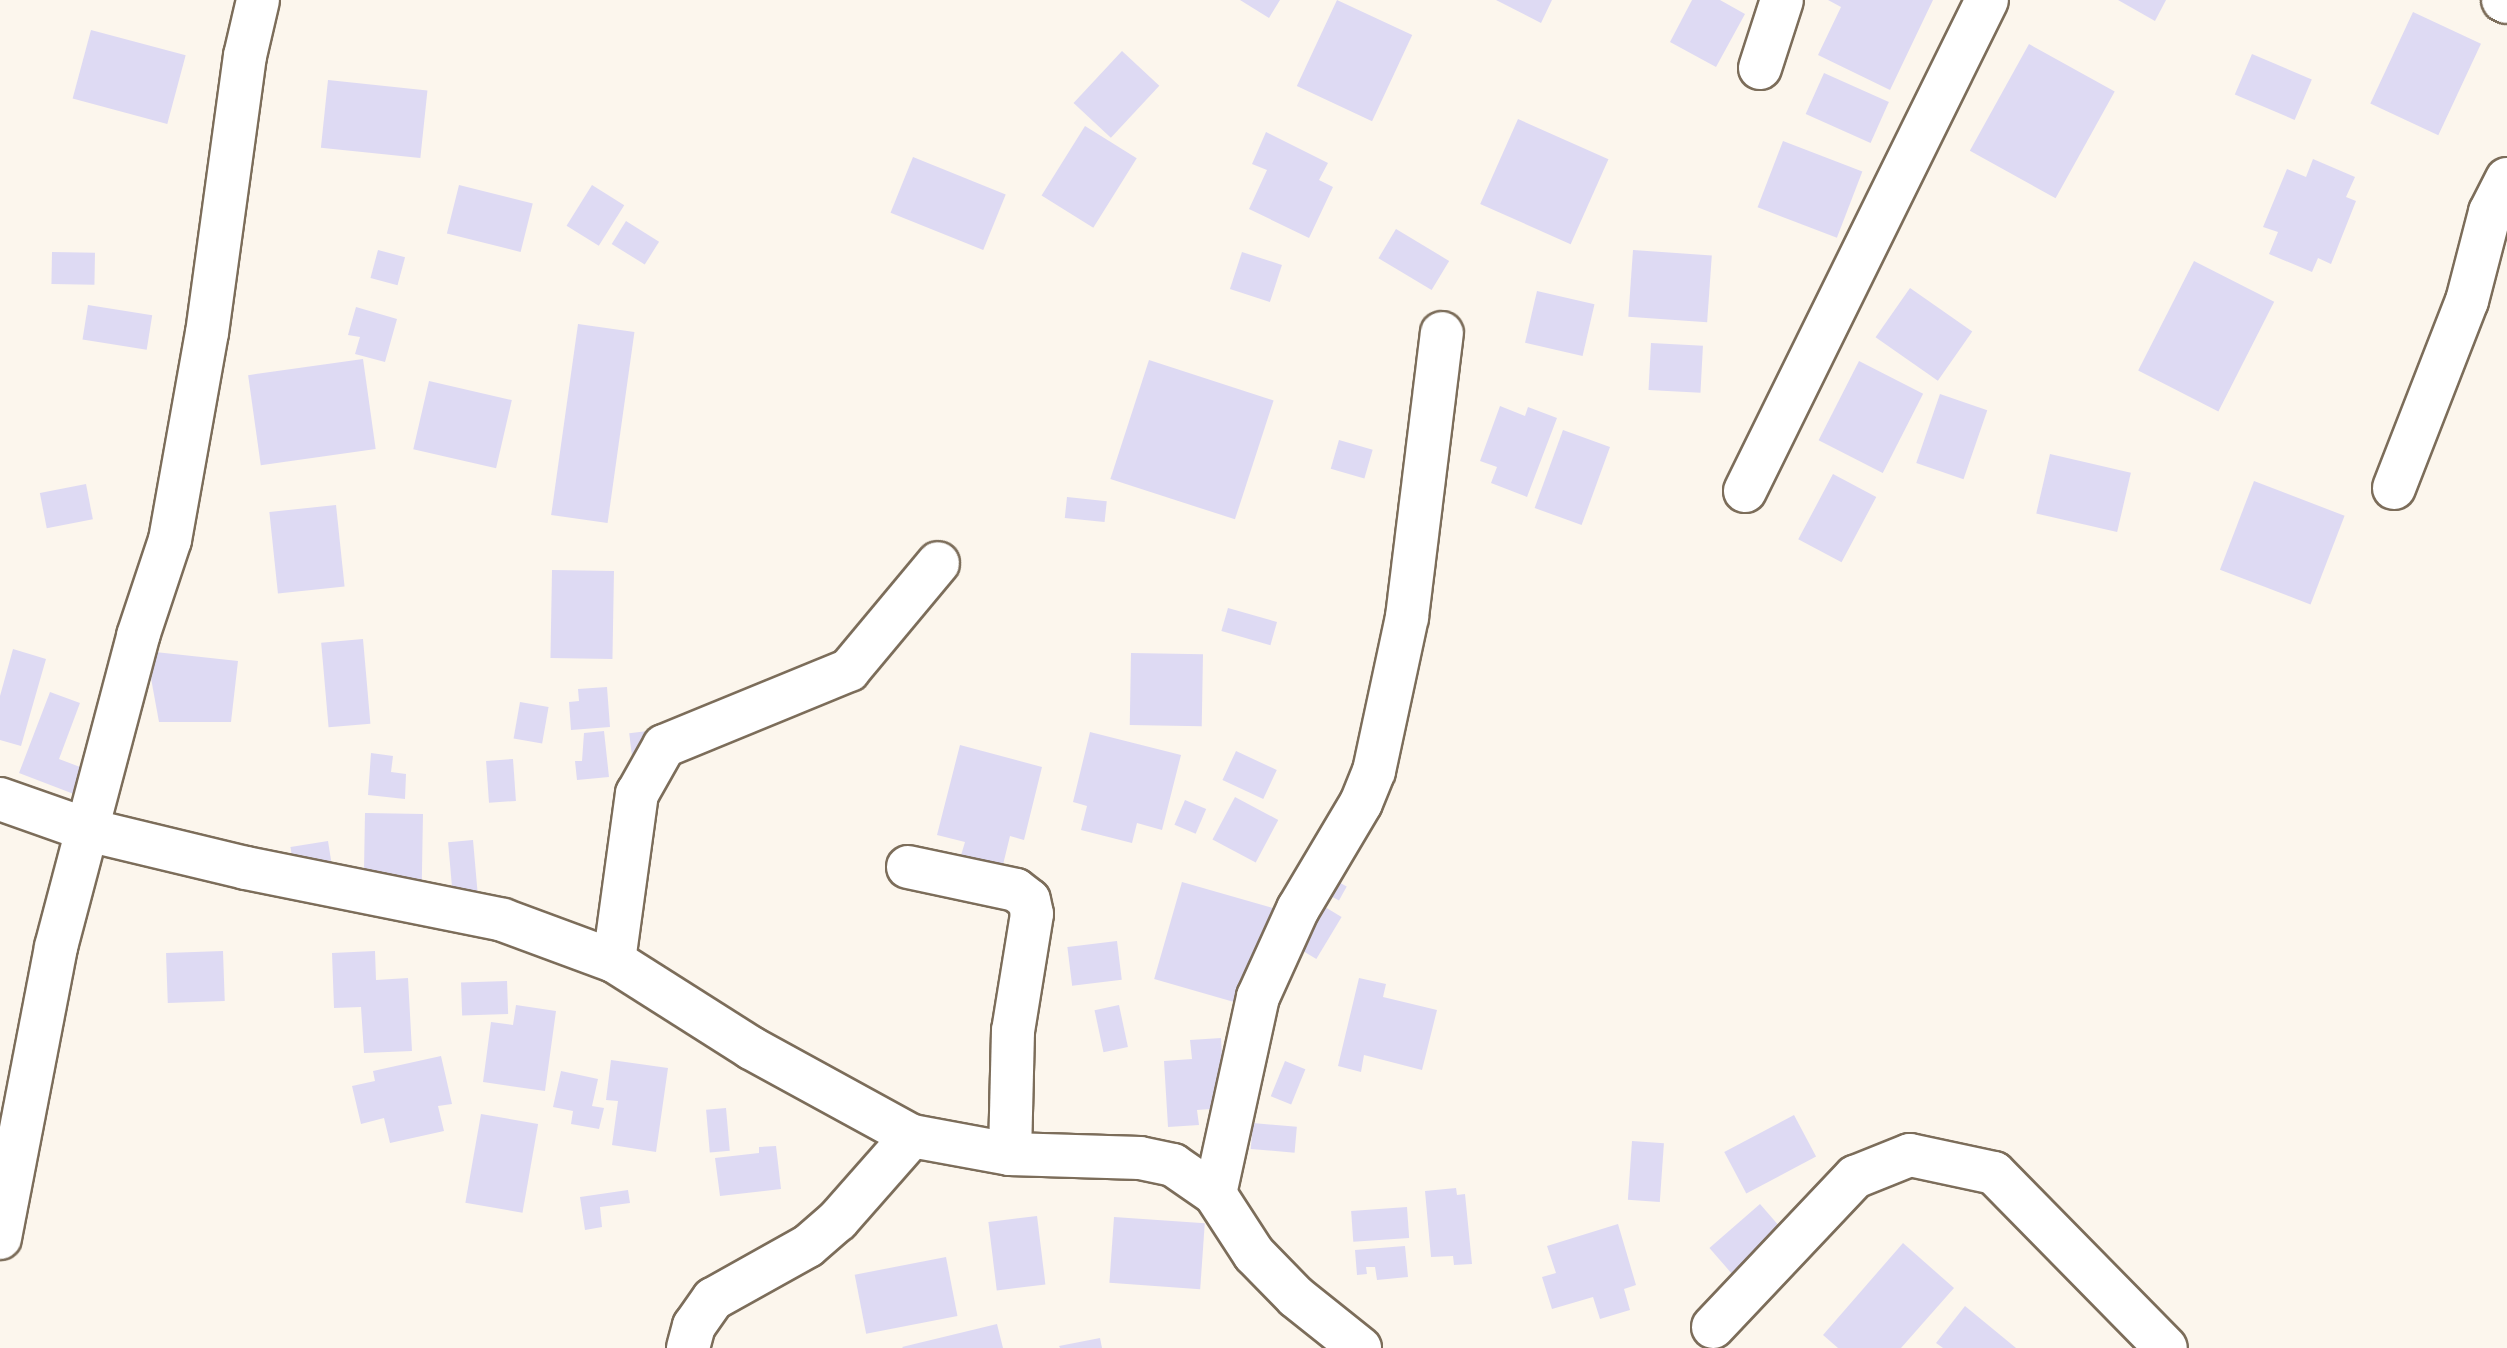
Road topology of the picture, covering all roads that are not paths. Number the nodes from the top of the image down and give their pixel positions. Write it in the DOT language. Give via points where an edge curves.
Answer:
graph roads {
  1 [pos="258,0"];
  2 [pos="1782,0"];
  3 [pos="1987,0"];
  4 [pos="1760,68"];
  5 [pos="2507,179"];
  6 [pos="1442,332"];
  7 [pos="2394,488"];
  8 [pos="1746,491"];
  9 [pos="938,563"];
  10 [pos="0,799"];
  11 [pos="88,830"];
  12 [pos="908,867"];
  13 [pos="614,961"];
  14 [pos="912,1136"];
  15 [pos="1010,1154"];
  16 [pos="1215,1194"];
  17 [pos="0,1238"];
  18 [pos="1714,1327"];
  19 [pos="688,1348"];
  20 [pos="1360,1348"];
  21 [pos="2166,1348"];
  1 -- 11 [label="street" via="170,540"];
  2 -- 4 [label="street"];
  3 -- 8 [label="street"];
  5 -- 7 [label="street"];
  6 -- 16 [label="street" via="1408,617 1374,771 1298,908 1258,997"];
  9 -- 13 [label="street" via="849,670 664,746 637,794"];
  10 -- 11 [label="street"];
  11 -- 13 [label="street" via="502,920"];
  11 -- 17 [label="street" via="56,947"];
  12 -- 15 [label="street" via="1016,890 1030,900 1014,1031"];
  13 -- 14 [label="street" via="684,1008"];
  14 -- 15 [label="street"];
  14 -- 19 [label="street" via="808,1246 714,1299 694,1326"];
  15 -- 16 [label="street" via="1140,1158 1173,1165"];
  16 -- 20 [label="street" via="1254,1254"];
  18 -- 21 [label="street" via="1855,1177 1910,1155 1994,1173"];
}
